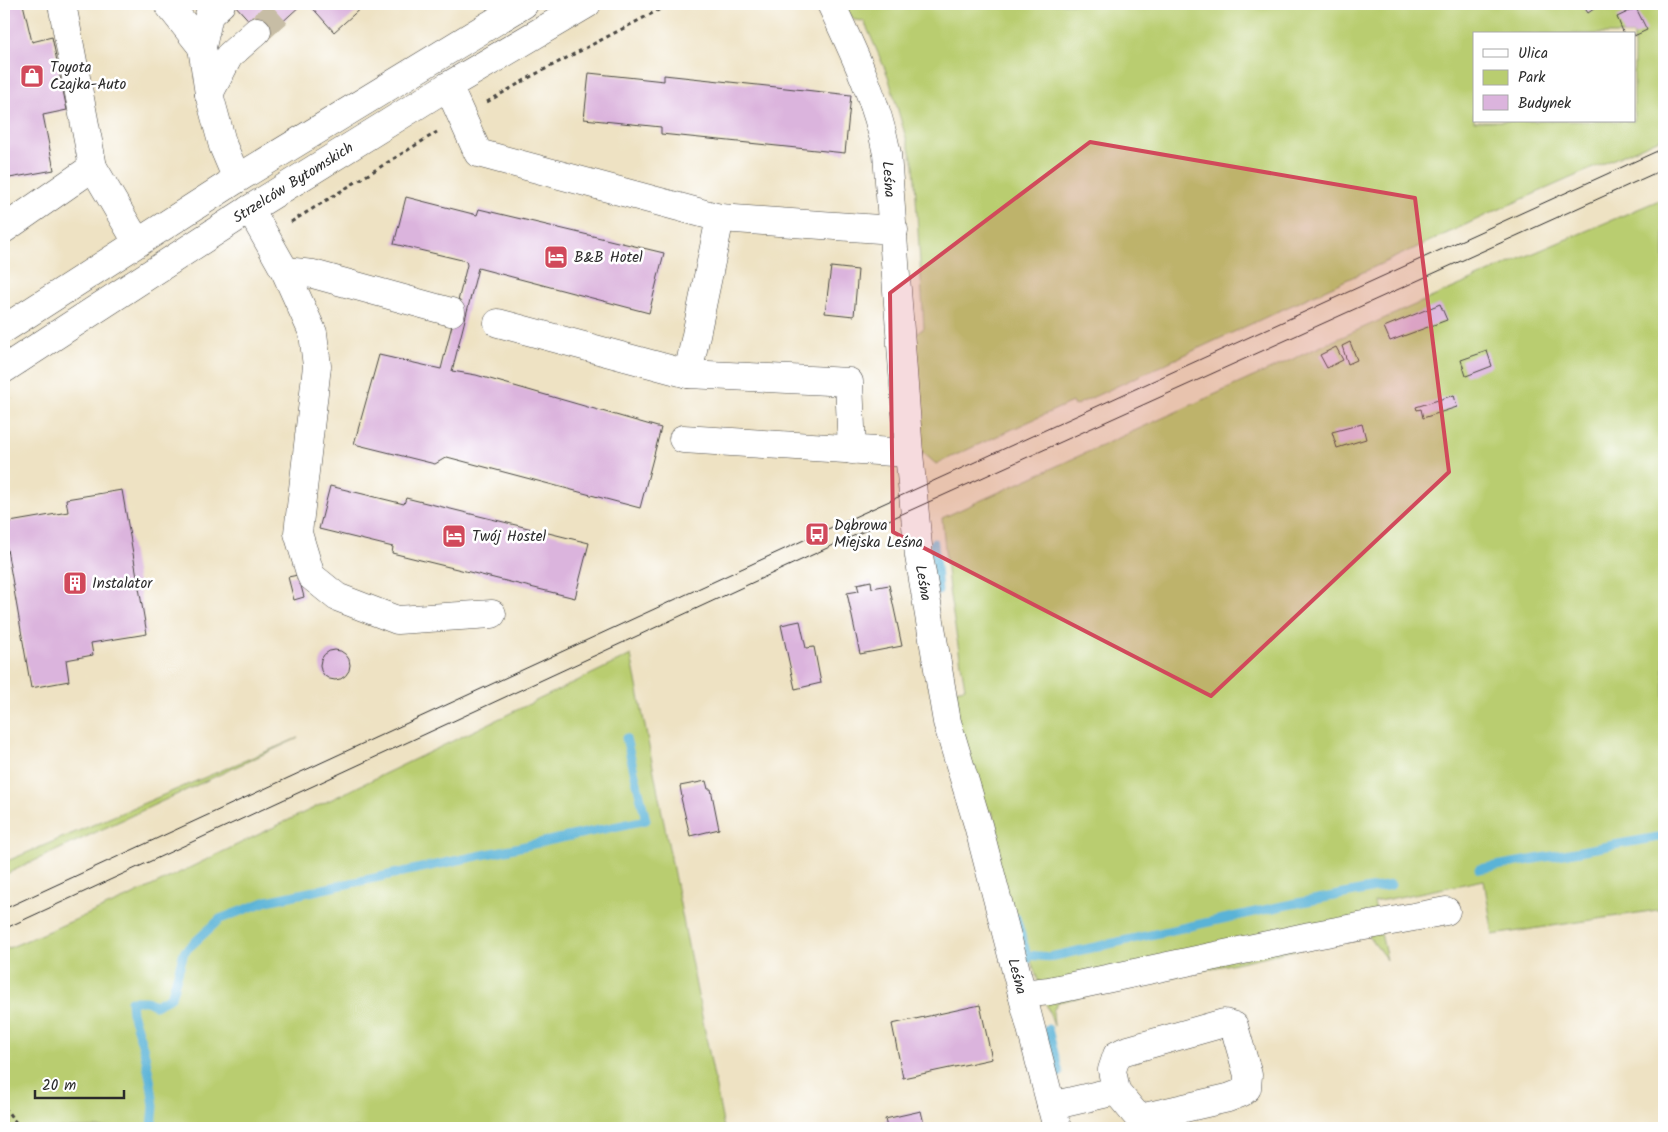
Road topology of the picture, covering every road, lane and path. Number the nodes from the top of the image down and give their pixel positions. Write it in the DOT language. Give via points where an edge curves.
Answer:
graph roads {
  1 [pos="62,4"];
  2 [pos="168,4"];
  3 [pos="221,4"];
  4 [pos="524,4"];
  5 [pos="587,4"];
  6 [pos="670,4"];
  7 [pos="831,4"];
  8 [pos="257,31"];
  9 [pos="202,47"];
  10 [pos="448,86"];
  11 [pos="209,94"];
  12 [pos="461,117"];
  13 [pos="93,167"];
  14 [pos="237,179"];
  15 [pos="250,209"];
  16 [pos="720,218"];
  17 [pos="4,229"];
  18 [pos="894,230"];
  19 [pos="265,237"];
  20 [pos="137,242"];
  21 [pos="285,271"];
  22 [pos="451,312"];
  23 [pos="498,323"];
  24 [pos="4,329"];
  25 [pos="4,369"];
  26 [pos="688,374"];
  27 [pos="12,397"];
  28 [pos="4,402"];
  29 [pos="683,438"];
  30 [pos="852,450"];
  31 [pos="909,453"];
  32 [pos="492,614"];
  33 [pos="1446,911"];
  34 [pos="1022,994"];
  35 [pos="1116,1091"];
  36 [pos="4,1107"];
  37 [pos="1054,1117"];
  38 [pos="20,1128"];
  1 -- 13 [label="main road"];
  2 -- 9 [label="main road"];
  3 -- 9 [label="main road" via="209,15"];
  4 -- 14 [label="main road, Strzelców Bytomskich"];
  5 -- 10 [label="main road, Strzelców Bytomskich"];
  6 -- 12 [label="path"];
  7 -- 18 [label="main road, Leśna" via="864,76 881,124"];
  8 -- 11 [label="main road" via="229,56"];
  9 -- 11 [label="main road"];
  10 -- 12 [label="main road"];
  10 -- 15 [label="main road, Strzelców Bytomskich"];
  11 -- 14 [label="main road" via="223,146"];
  12 -- 16 [label="main road" via="478,153"];
  12 -- 19 [label="path"];
  13 -- 17 [label="main road"];
  13 -- 20 [label="main road"];
  14 -- 20 [label="main road, Strzelców Bytomskich"];
  15 -- 19 [label="main road"];
  15 -- 25 [label="main road, Strzelców Bytomskich"];
  16 -- 18 [label="main road"];
  16 -- 26 [label="main road"];
  18 -- 31 [label="main road, Leśna"];
  19 -- 21 [label="main road"];
  20 -- 24 [label="main road, Strzelców Bytomskich"];
  21 -- 22 [label="main road" via="313,274"];
  21 -- 32 [label="main road" via="313,333 317,366 298,533 311,576 337,597 397,620"];
  23 -- 26 [label="main road"];
  26 -- 30 [label="main road" via="849,382"];
  27 -- 28 [label="path"];
  29 -- 30 [label="main road"];
  30 -- 31 [label="main road"];
  31 -- 34 [label="main road, Leśna" via="919,556 947,722 978,825"];
  33 -- 34 [label="main road"];
  34 -- 37 [label="main road, Leśna"];
  35 -- 35 [label="main road" via="1137,1116 1145,1117 1241,1093 1247,1088 1248,1075 1234,1026 1224,1023 1117,1055 1112,1070"];
  35 -- 37 [label="main road"];
  36 -- 38 [label="path"];
}
